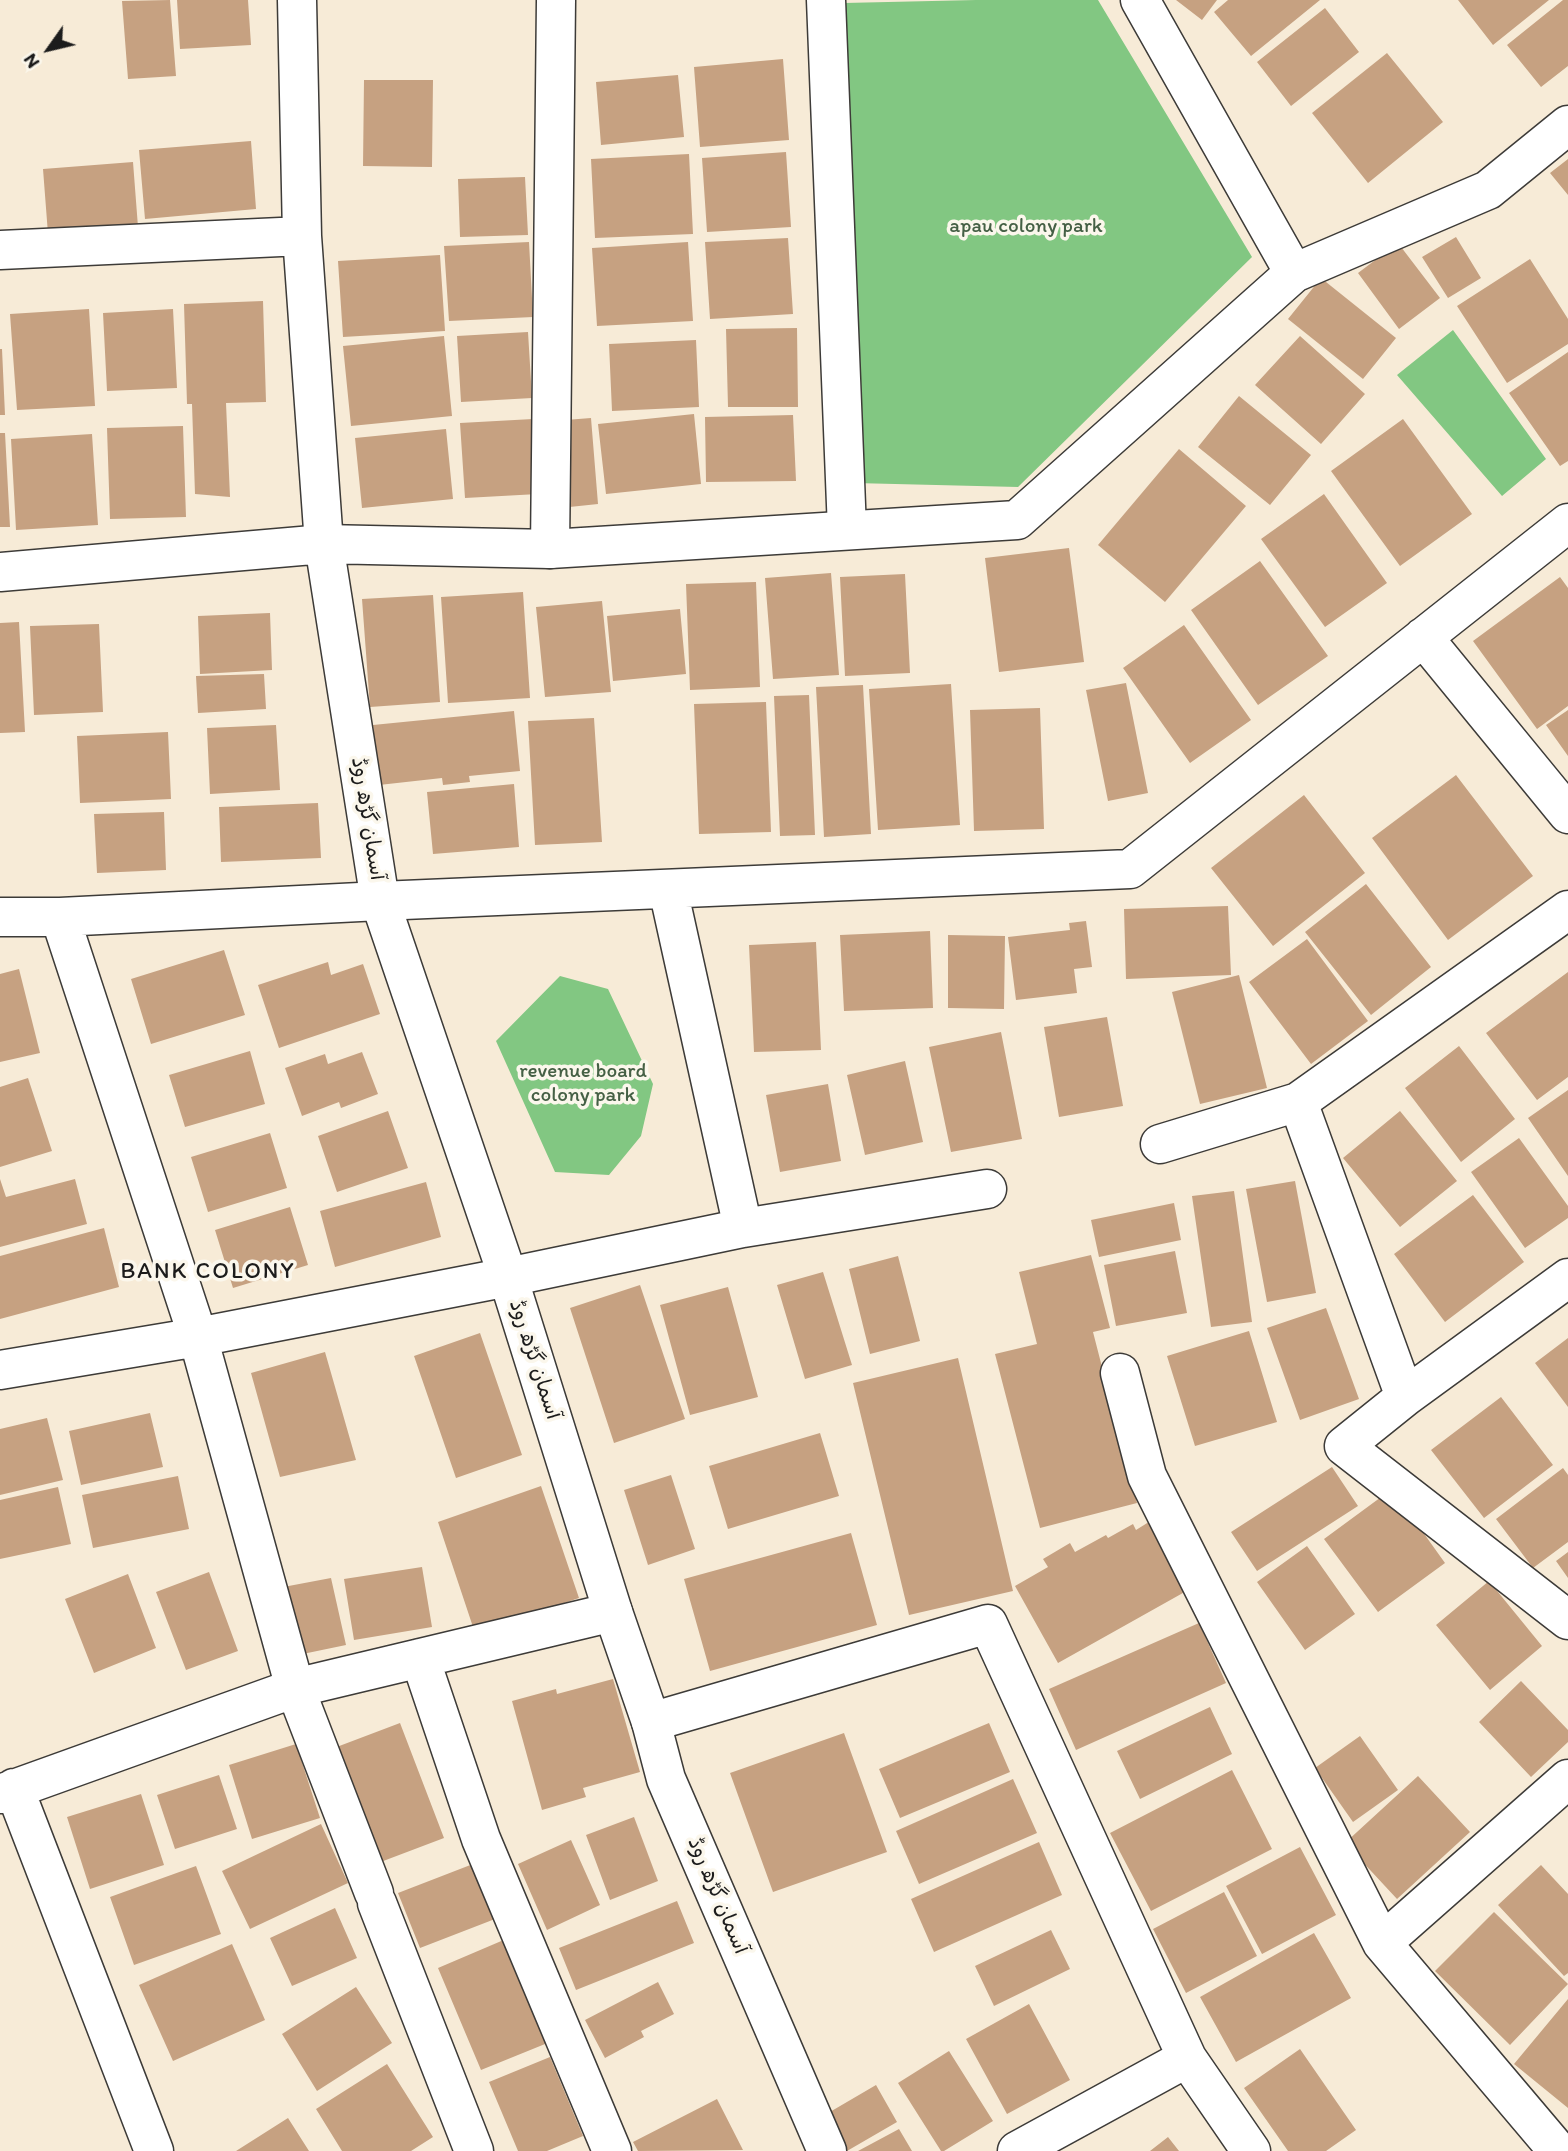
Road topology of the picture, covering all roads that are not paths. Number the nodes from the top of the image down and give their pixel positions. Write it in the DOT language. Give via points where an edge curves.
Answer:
graph roads {
  1 [pos="297,0"];
  2 [pos="556,0"];
  3 [pos="826,0"];
  4 [pos="1140,0"];
  5 [pos="1568,125"];
  6 [pos="0,219"];
  7 [pos="302,236"];
  8 [pos="0,250"];
  9 [pos="1294,273"];
  10 [pos="1568,523"];
  11 [pos="846,530"];
  12 [pos="324,544"];
  13 [pos="550,549"];
  14 [pos="0,572"];
  15 [pos="1423,637"];
  16 [pos="1568,814"];
  17 [pos="668,889"];
  18 [pos="380,901"];
  19 [pos="1568,910"];
  20 [pos="0,917"];
  21 [pos="60,917"];
  22 [pos="1298,1102"];
  23 [pos="1160,1144"];
  24 [pos="987,1189"];
  25 [pos="743,1228"];
  26 [pos="508,1277"];
  27 [pos="1568,1278"];
  28 [pos="198,1337"];
  29 [pos="0,1370"];
  30 [pos="1120,1373"];
  31 [pos="1405,1398"];
  32 [pos="613,1612"];
  33 [pos="1568,1620"];
  34 [pos="420,1658"];
  35 [pos="295,1688"];
  36 [pos="651,1722"];
  37 [pos="1568,1779"];
  38 [pos="7,1791"];
  39 [pos="1382,1943"];
  40 [pos="1188,2058"];
  41 [pos="154,2151"];
  42 [pos="474,2151"];
  43 [pos="612,2151"];
  44 [pos="827,2151"];
  45 [pos="1017,2151"];
  46 [pos="1251,2151"];
  47 [pos="1558,2151"];
  1 -- 7 [label="street, آسمان گڑھ روڈ"];
  2 -- 13 [label="street"];
  3 -- 11 [label="street"];
  4 -- 9 [label="street"];
  5 -- 9 [label="street" via="1488,190"];
  6 -- 8 [label="street"];
  7 -- 8 [label="street"];
  7 -- 12 [label="street, آسمان گڑھ روڈ"];
  9 -- 11 [label="street" via="1017,520"];
  10 -- 15 [label="street"];
  11 -- 13 [label="street"];
  12 -- 13 [label="street"];
  12 -- 14 [label="street"];
  12 -- 18 [label="street, آسمان گڑھ روڈ"];
  15 -- 16 [label="street"];
  15 -- 17 [label="street" via="1130,869"];
  17 -- 18 [label="street"];
  17 -- 25 [label="street"];
  18 -- 21 [label="street"];
  18 -- 26 [label="street, آسمان گڑھ روڈ"];
  19 -- 22 [label="street"];
  20 -- 21 [label="street"];
  21 -- 28 [label="street"];
  22 -- 23 [label="street"];
  22 -- 31 [label="street"];
  24 -- 25 [label="street"];
  25 -- 26 [label="street"];
  26 -- 28 [label="street"];
  26 -- 32 [label="street, آسمان گڑھ روڈ"];
  27 -- 31 [label="street"];
  28 -- 29 [label="street"];
  28 -- 35 [label="street"];
  30 -- 39 [label="street" via="1147,1476"];
  31 -- 33 [label="street" via="1344,1446"];
  32 -- 34 [label="street"];
  32 -- 36 [label="street, آسمان گڑھ روڈ"];
  34 -- 35 [label="street"];
  34 -- 43 [label="street" via="481,1839"];
  35 -- 38 [label="street"];
  35 -- 42 [label="street"];
  36 -- 40 [label="street" via="988,1623"];
  36 -- 44 [label="street, آسمان گڑھ روڈ" via="666,1779"];
  37 -- 39 [label="street"];
  38 -- 41 [label="street"];
  39 -- 47 [label="street"];
  40 -- 45 [label="street"];
  40 -- 46 [label="street"];
}
